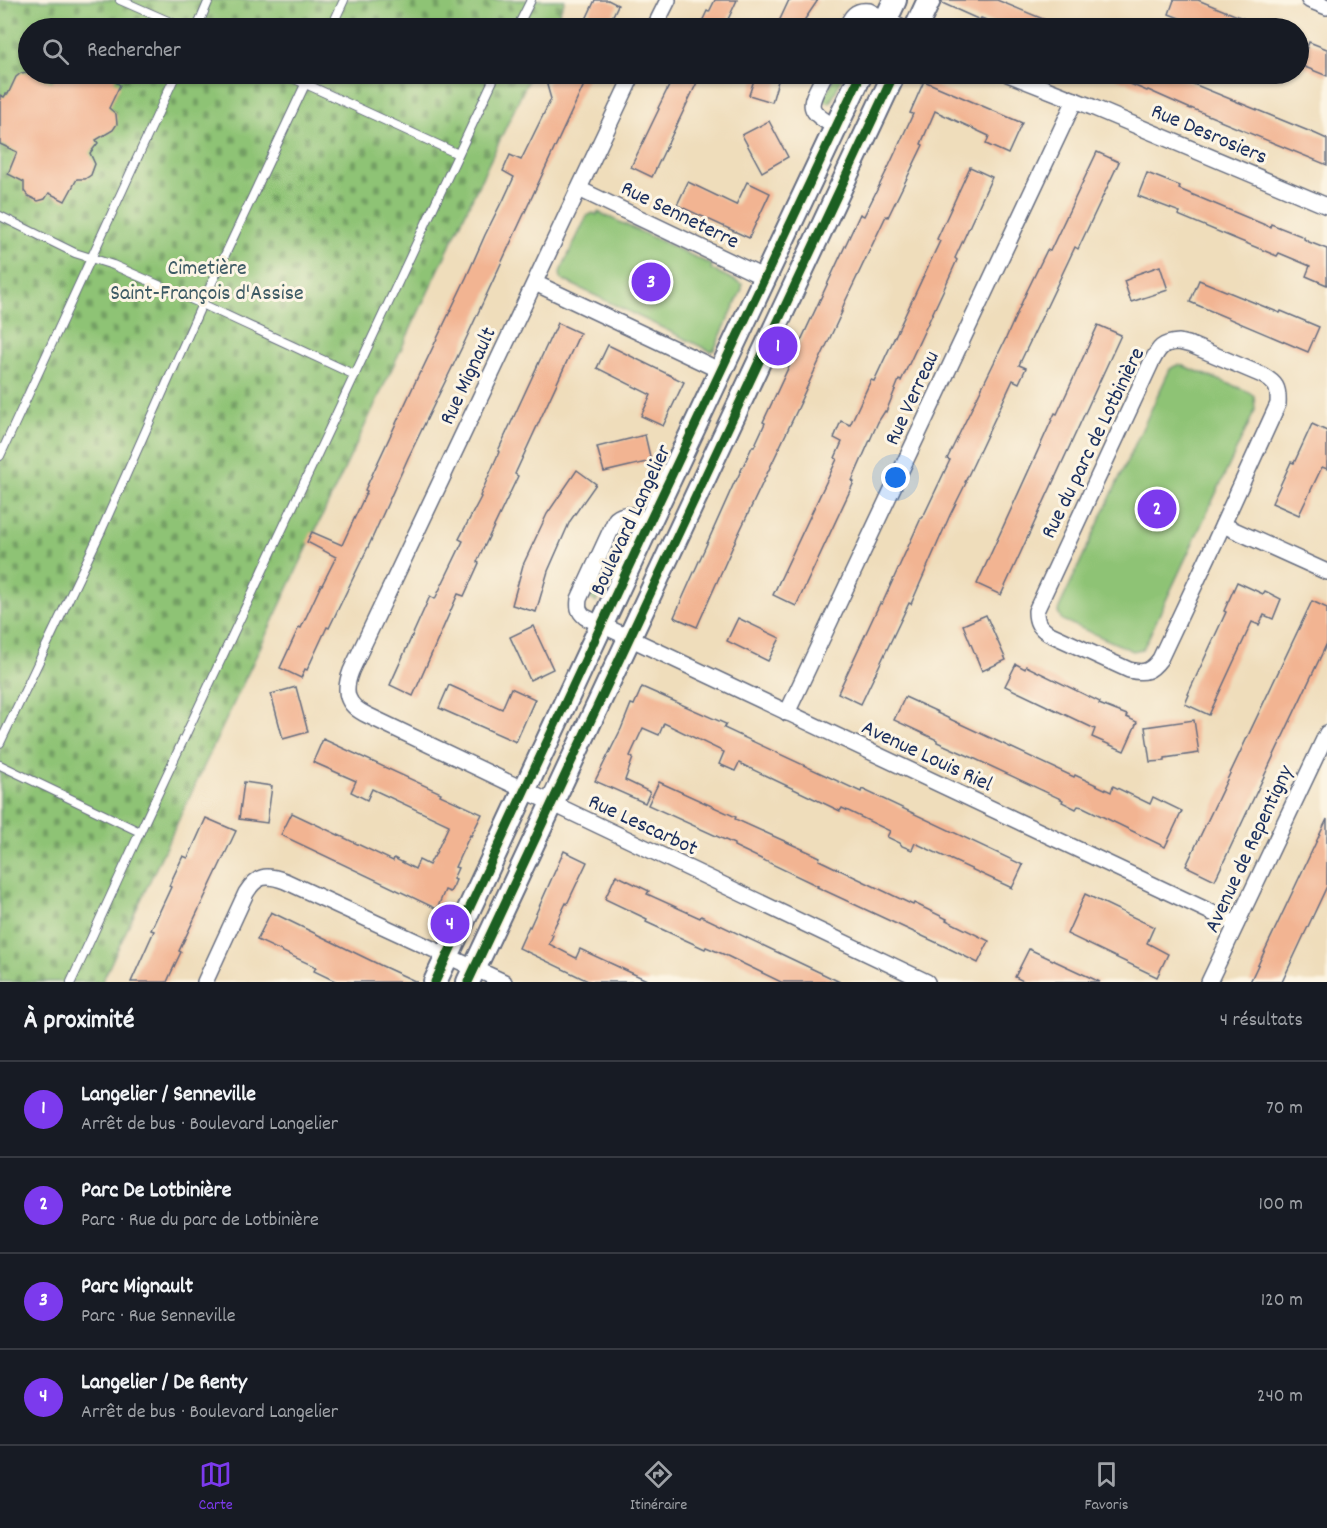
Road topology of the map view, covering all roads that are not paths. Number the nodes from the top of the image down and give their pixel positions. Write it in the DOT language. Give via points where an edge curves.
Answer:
graph roads {
  1 [pos="120,0"];
  2 [pos="209,0"];
  3 [pos="344,0"];
  4 [pos="531,0"];
  5 [pos="668,0"];
  6 [pos="929,0"];
  7 [pos="1309,0"];
  8 [pos="1327,7"];
  9 [pos="161,18"];
  10 [pos="201,18"];
  11 [pos="336,18"];
  12 [pos="522,18"];
  13 [pos="659,18"];
  14 [pos="851,18"];
  15 [pos="888,18"];
  16 [pos="921,18"];
  17 [pos="171,84"];
  18 [pos="306,84"];
  19 [pos="308,84"];
  20 [pos="491,84"];
  21 [pos="628,84"];
  22 [pos="820,84"];
  23 [pos="856,84"];
  24 [pos="889,84"];
  25 [pos="1034,84"];
  26 [pos="1075,100"];
  27 [pos="836,127"];
  28 [pos="458,154"];
  29 [pos="579,189"];
  30 [pos="1327,206"];
  31 [pos="0,216"];
  32 [pos="92,258"];
  33 [pos="765,278"];
  34 [pos="535,283"];
  35 [pos="202,304"];
  36 [pos="721,371"];
  37 [pos="355,375"];
  38 [pos="0,456"];
  39 [pos="649,523"];
  40 [pos="1223,525"];
  41 [pos="1327,572"];
  42 [pos="602,625"];
  43 [pos="629,637"];
  44 [pos="348,698"];
  45 [pos="787,713"];
  46 [pos="1327,733"];
  47 [pos="0,744"];
  48 [pos="0,765"];
  49 [pos="524,791"];
  50 [pos="551,804"];
  51 [pos="140,832"];
  52 [pos="1236,924"];
  53 [pos="447,956"];
  54 [pos="471,975"];
  55 [pos="71,982"];
  56 [pos="205,982"];
  57 [pos="435,982"];
  58 [pos="504,982"];
  59 [pos="927,982"];
  60 [pos="1209,982"];
  1 -- 9 [label="lane"];
  2 -- 10 [label="lane"];
  3 -- 11 [label="lane"];
  4 -- 12 [label="lane"];
  5 -- 13 [label="street"];
  6 -- 16 [label="main road"];
  7 -- 8 [label="street"];
  14 -- 15 [label="street" via="863,10"];
  17 -- 32 [label="lane"];
  18 -- 35 [label="lane"];
  19 -- 28 [label="lane"];
  20 -- 28 [label="lane"];
  21 -- 29 [label="street, Rue Mignault"];
  22 -- 27 [label="street" via="812,105 817,116"];
  23 -- 27 [label="main road, Boulevard Langelier"];
  24 -- 43 [label="main road"];
  25 -- 26 [label="street, Rue Desrosiers"];
  26 -- 30 [label="street, Rue Desrosiers"];
  26 -- 45 [label="street, Rue Verreau"];
  27 -- 33 [label="main road, Boulevard Langelier"];
  28 -- 37 [label="lane"];
  29 -- 33 [label="street, Rue Senneterre"];
  29 -- 34 [label="street, Rue Mignault"];
  31 -- 32 [label="lane"];
  32 -- 35 [label="lane"];
  32 -- 38 [label="lane"];
  33 -- 36 [label="main road, Boulevard Langelier"];
  34 -- 36 [label="street"];
  34 -- 44 [label="street, Rue Mignault" via="351,671"];
  35 -- 37 [label="lane"];
  35 -- 47 [label="lane"];
  36 -- 39 [label="main road, Boulevard Langelier"];
  37 -- 51 [label="lane"];
  39 -- 42 [label="main road, Boulevard Langelier"];
  39 -- 42 [label="street, Avenue Louis Riel" via="627,514 616,519 586,582 579,599 580,613"];
  40 -- 40 [label="street, Rue du parc de Lotbinière" via="1154,667 1146,671 1129,670 1048,633 1036,620 1040,602 1151,363 1167,343 1191,345 1262,375 1273,381 1278,391 1278,404"];
  40 -- 41 [label="street"];
  42 -- 43 [label="street, Avenue Louis Riel"];
  42 -- 49 [label="main road, Boulevard Langelier"];
  43 -- 45 [label="street, Avenue Louis Riel"];
  43 -- 50 [label="main road"];
  44 -- 49 [label="street, Rue Lescarbot" via="357,710"];
  45 -- 52 [label="street, Avenue Louis Riel"];
  46 -- 52 [label="street, Avenue de Repentigny"];
  48 -- 51 [label="lane"];
  49 -- 50 [label="street, Rue Lescarbot"];
  49 -- 53 [label="main road, Boulevard Langelier"];
  50 -- 54 [label="main road"];
  50 -- 59 [label="street, Rue Lescarbot"];
  51 -- 55 [label="lane"];
  52 -- 60 [label="street, Avenue de Repentigny"];
  53 -- 54 [label="street"];
  53 -- 56 [label="street" via="267,876 255,881 246,893"];
  53 -- 57 [label="main road, Boulevard Langelier"];
  54 -- 58 [label="street"];
}
